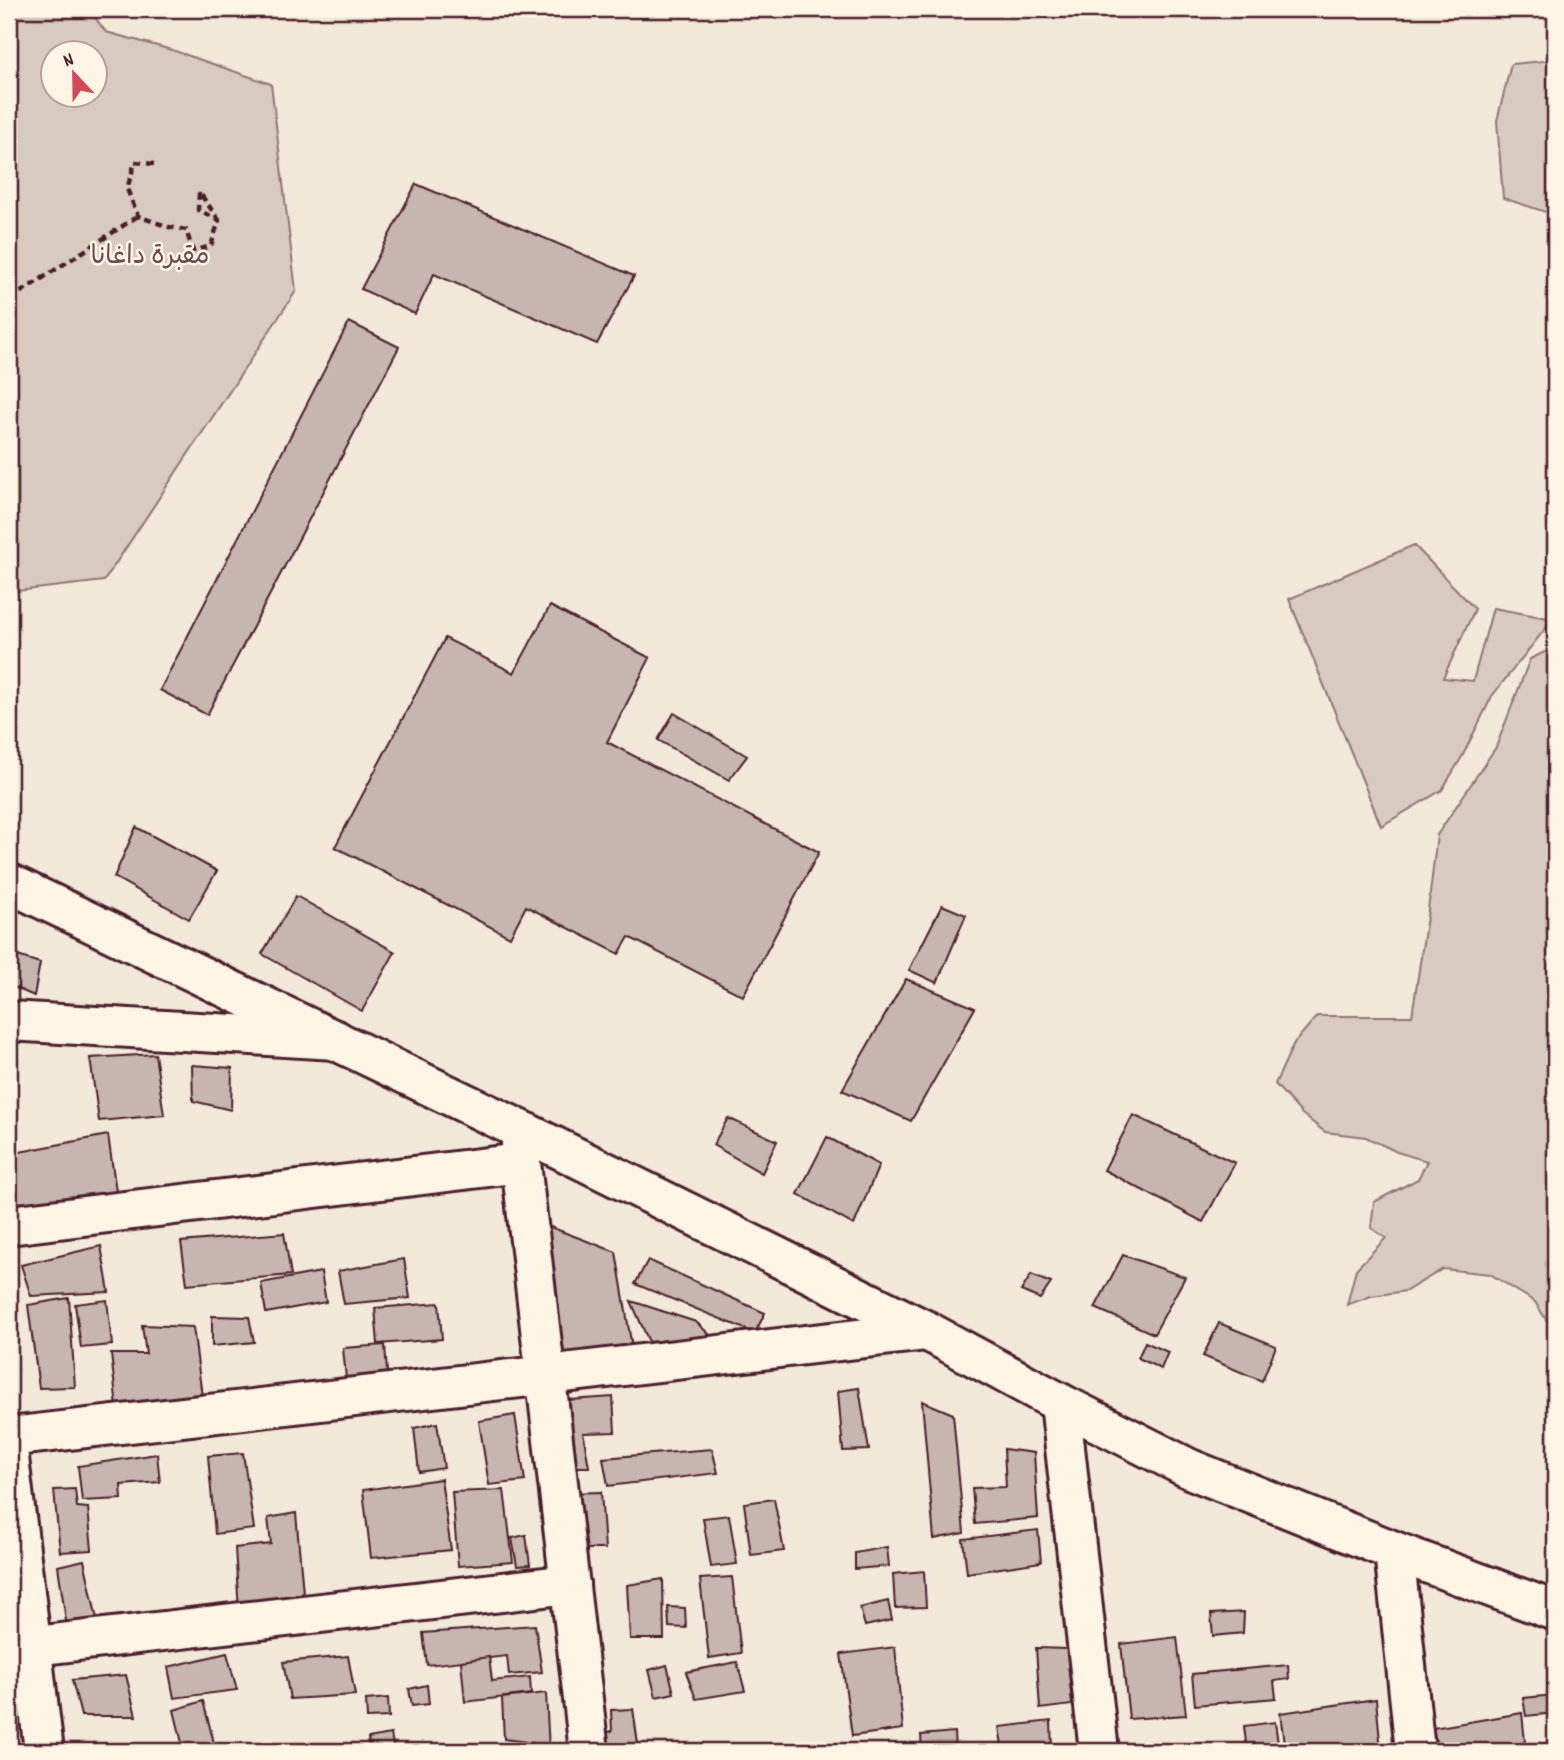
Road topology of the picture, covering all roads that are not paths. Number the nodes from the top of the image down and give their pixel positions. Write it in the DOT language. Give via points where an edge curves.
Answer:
graph roads {
  1 [pos="9,883"];
  2 [pos="9,1021"];
  3 [pos="336,1041"];
  4 [pos="521,1146"];
  5 [pos="9,1224"];
  6 [pos="927,1331"];
  7 [pos="546,1374"];
  8 [pos="1060,1403"];
  9 [pos="9,1437"];
  10 [pos="9,1458"];
  11 [pos="1394,1551"];
  12 [pos="570,1584"];
  13 [pos="1555,1611"];
  14 [pos="20,1648"];
  15 [pos="44,1751"];
  16 [pos="589,1751"];
  17 [pos="1099,1751"];
  18 [pos="1415,1751"];
  1 -- 3 [label="street"];
  2 -- 3 [label="street"];
  3 -- 4 [label="street"];
  4 -- 5 [label="street"];
  4 -- 6 [label="street"];
  4 -- 7 [label="street"];
  6 -- 7 [label="street"];
  6 -- 8 [label="street"];
  7 -- 9 [label="street"];
  7 -- 12 [label="street"];
  8 -- 11 [label="street" via="1190,1469"];
  8 -- 17 [label="street"];
  10 -- 14 [label="street"];
  11 -- 13 [label="street"];
  11 -- 18 [label="street"];
  12 -- 14 [label="street"];
  12 -- 16 [label="street"];
  14 -- 15 [label="street"];
}
